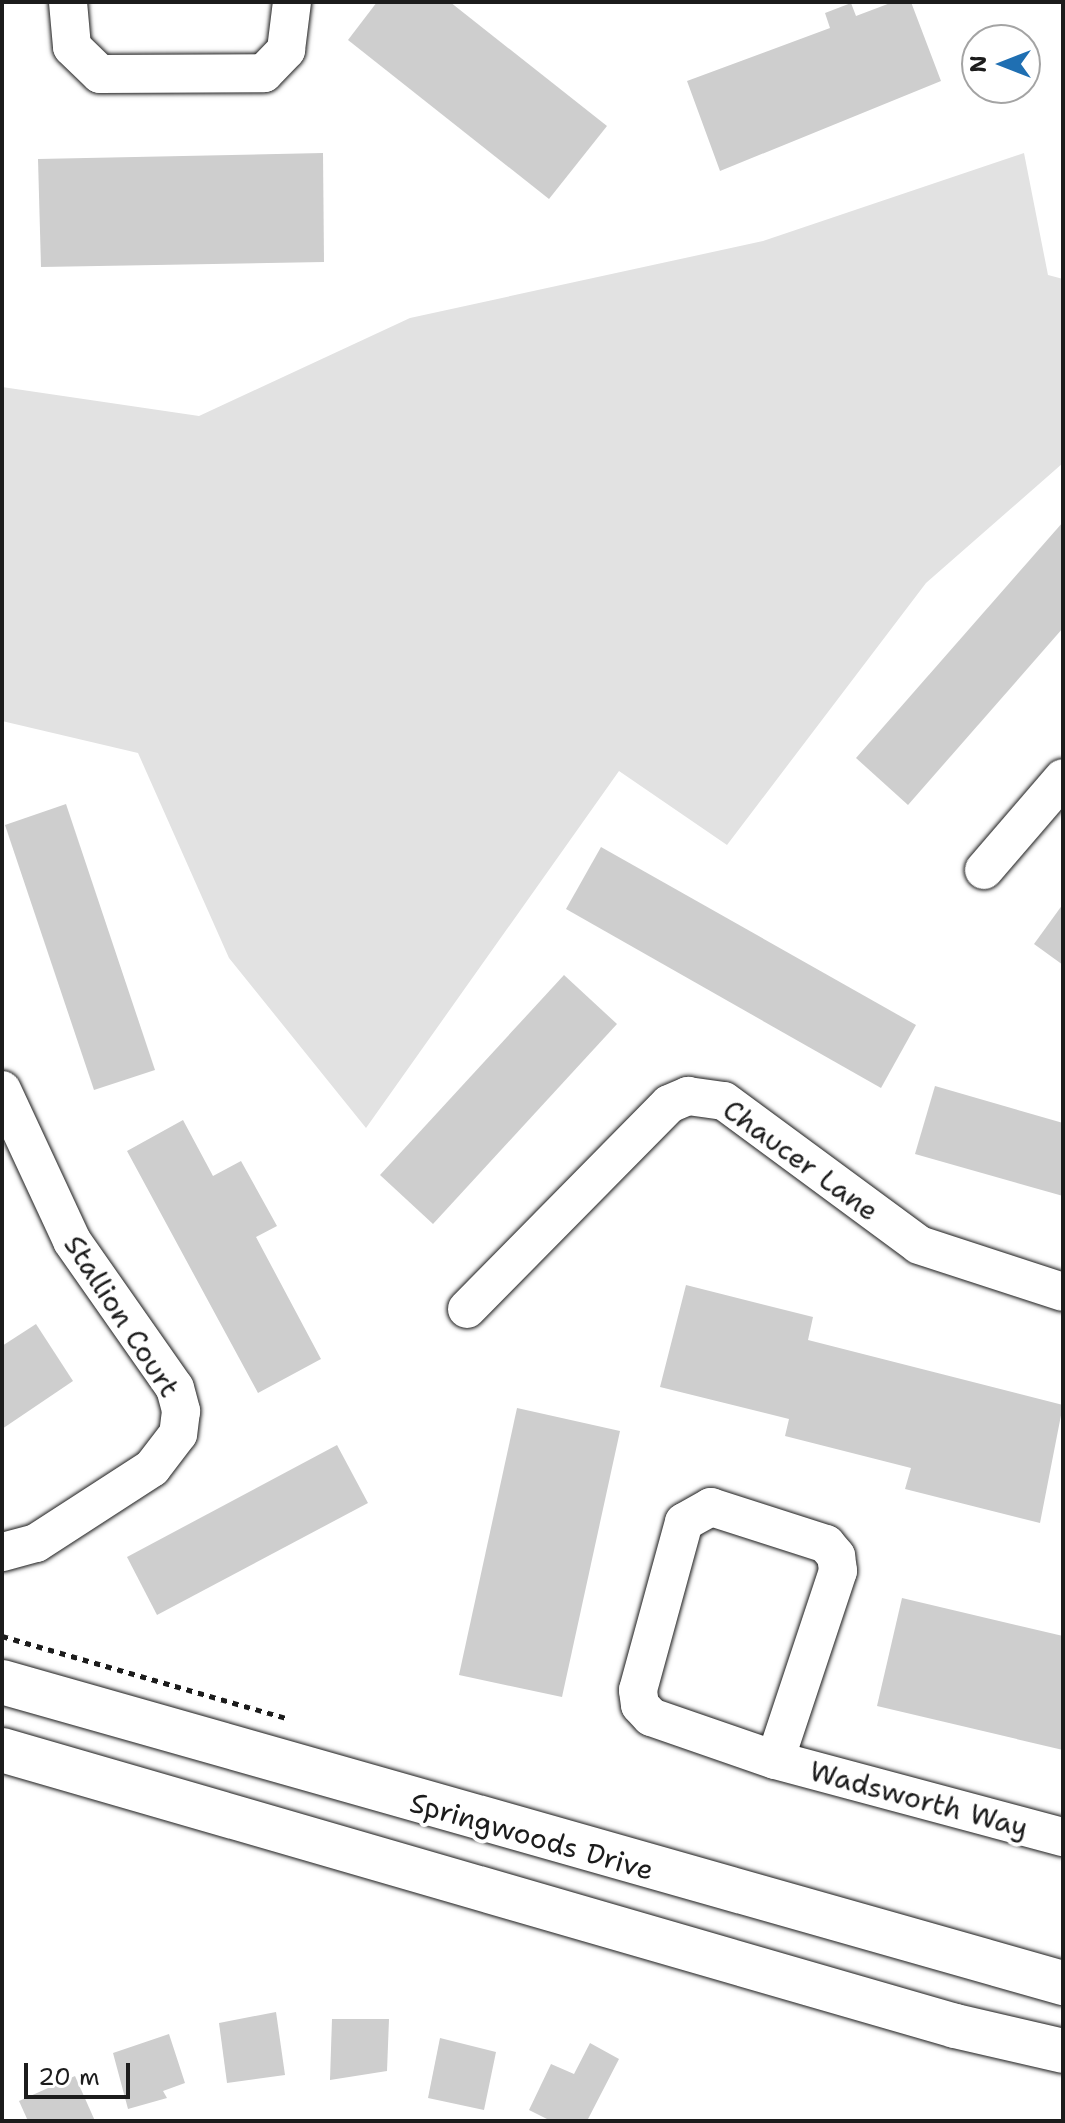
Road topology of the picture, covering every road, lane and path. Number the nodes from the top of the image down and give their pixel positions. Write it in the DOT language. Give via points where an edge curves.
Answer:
graph roads {
  1 [pos="68,2"];
  2 [pos="292,2"];
  3 [pos="1063,778"];
  4 [pos="984,870"];
  5 [pos="2,1090"];
  6 [pos="1063,1292"];
  7 [pos="467,1309"];
  8 [pos="2,1552"];
  9 [pos="2,1682"];
  10 [pos="2,1750"];
  11 [pos="775,1760"];
  12 [pos="1063,1837"];
  13 [pos="1063,1983"];
  14 [pos="1063,2051"];
  1 -- 2 [label="street" via="72,47 100,74 264,73 286,50"];
  3 -- 4 [label="street"];
  5 -- 8 [label="street, Stallion Court" via="72,1241 175,1388 181,1411 178,1434 152,1468 36,1543"];
  6 -- 7 [label="street, Chaucer Lane" via="919,1245 724,1101 688,1096 669,1104"];
  9 -- 13 [label="street, Springwoods Drive"];
  10 -- 14 [label="street" via="955,2026"];
  11 -- 11 [label="street, Wadsworth Way" via="651,1717 640,1705 638,1690 684,1522 696,1511 711,1507 826,1544 836,1556 838,1571"];
  11 -- 12 [label="street, Wadsworth Way"];
}
